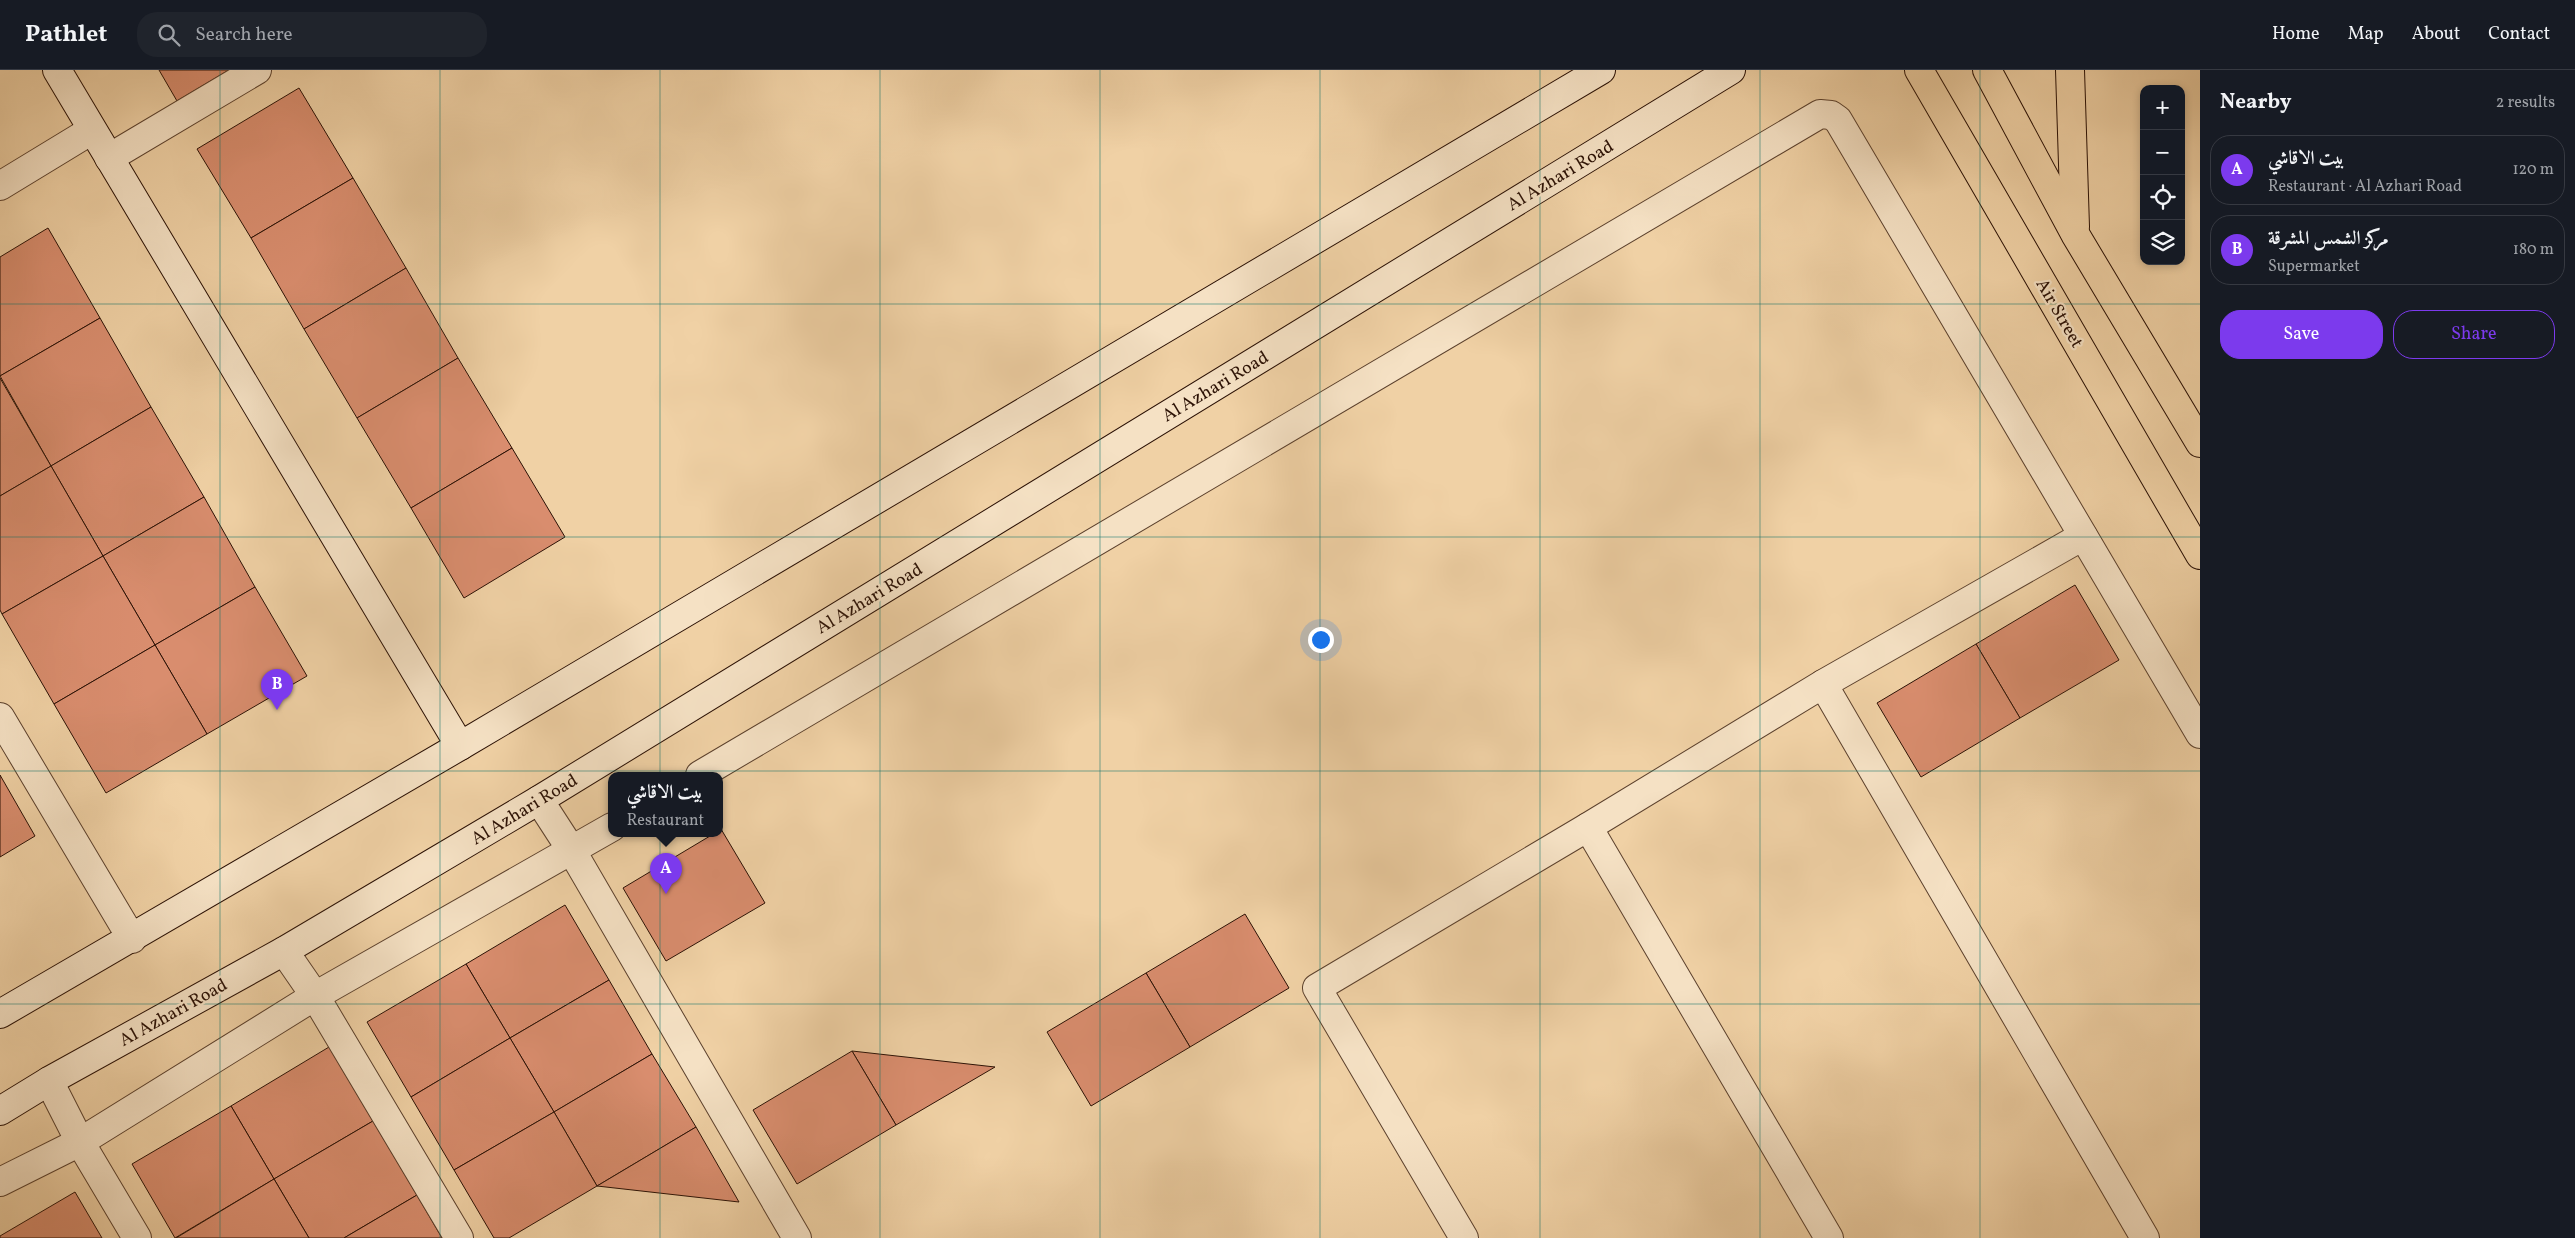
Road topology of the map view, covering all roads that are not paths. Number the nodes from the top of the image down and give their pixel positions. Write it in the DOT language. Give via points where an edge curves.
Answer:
graph roads {
  1 [pos="57,70"];
  2 [pos="257,70"];
  3 [pos="1601,70"];
  4 [pos="1731,70"];
  5 [pos="1919,70"];
  6 [pos="1986,70"];
  7 [pos="2070,70"];
  8 [pos="92,130"];
  9 [pos="109,158"];
  10 [pos="0,186"];
  11 [pos="2075,234"];
  12 [pos="2200,444"];
  13 [pos="2083,536"];
  14 [pos="2200,555"];
  15 [pos="1823,684"];
  16 [pos="0,717"];
  17 [pos="2200,734"];
  18 [pos="460,746"];
  19 [pos="705,772"];
  20 [pos="539,800"];
  21 [pos="1588,828"];
  22 [pos="608,829"];
  23 [pos="572,851"];
  24 [pos="132,939"];
  25 [pos="284,951"];
  26 [pos="315,996"];
  27 [pos="0,1014"];
  28 [pos="49,1081"];
  29 [pos="0,1111"];
  30 [pos="80,1142"];
  31 [pos="0,1182"];
  32 [pos="137,1238"];
  33 [pos="459,1238"];
  34 [pos="797,1238"];
  35 [pos="1464,1238"];
  36 [pos="1829,1238"];
  37 [pos="2145,1238"];
  1 -- 8 [label="street"];
  2 -- 9 [label="street"];
  3 -- 18 [label="street"];
  4 -- 20 [label="street, Al Azhari Road"];
  5 -- 14 [label="main road, Air Street"];
  6 -- 11 [label="main road"];
  7 -- 11 [label="main road"];
  8 -- 9 [label="street"];
  8 -- 10 [label="street"];
  9 -- 18 [label="street"];
  11 -- 12 [label="main road"];
  13 -- 15 [label="street"];
  13 -- 17 [label="street"];
  13 -- 19 [label="street" via="1838,120 1831,115 1820,114"];
  15 -- 21 [label="street"];
  15 -- 37 [label="street"];
  16 -- 24 [label="street"];
  18 -- 24 [label="street"];
  20 -- 23 [label="street"];
  20 -- 25 [label="street, Al Azhari Road"];
  21 -- 35 [label="street" via="1318,988"];
  21 -- 36 [label="street"];
  22 -- 23 [label="street"];
  23 -- 26 [label="street"];
  23 -- 34 [label="street"];
  24 -- 27 [label="street"];
  25 -- 26 [label="street"];
  25 -- 28 [label="street, Al Azhari Road"];
  26 -- 30 [label="street"];
  26 -- 33 [label="street"];
  28 -- 29 [label="street, Al Azhari Road"];
  28 -- 30 [label="street"];
  30 -- 31 [label="street"];
  30 -- 32 [label="street"];
}
